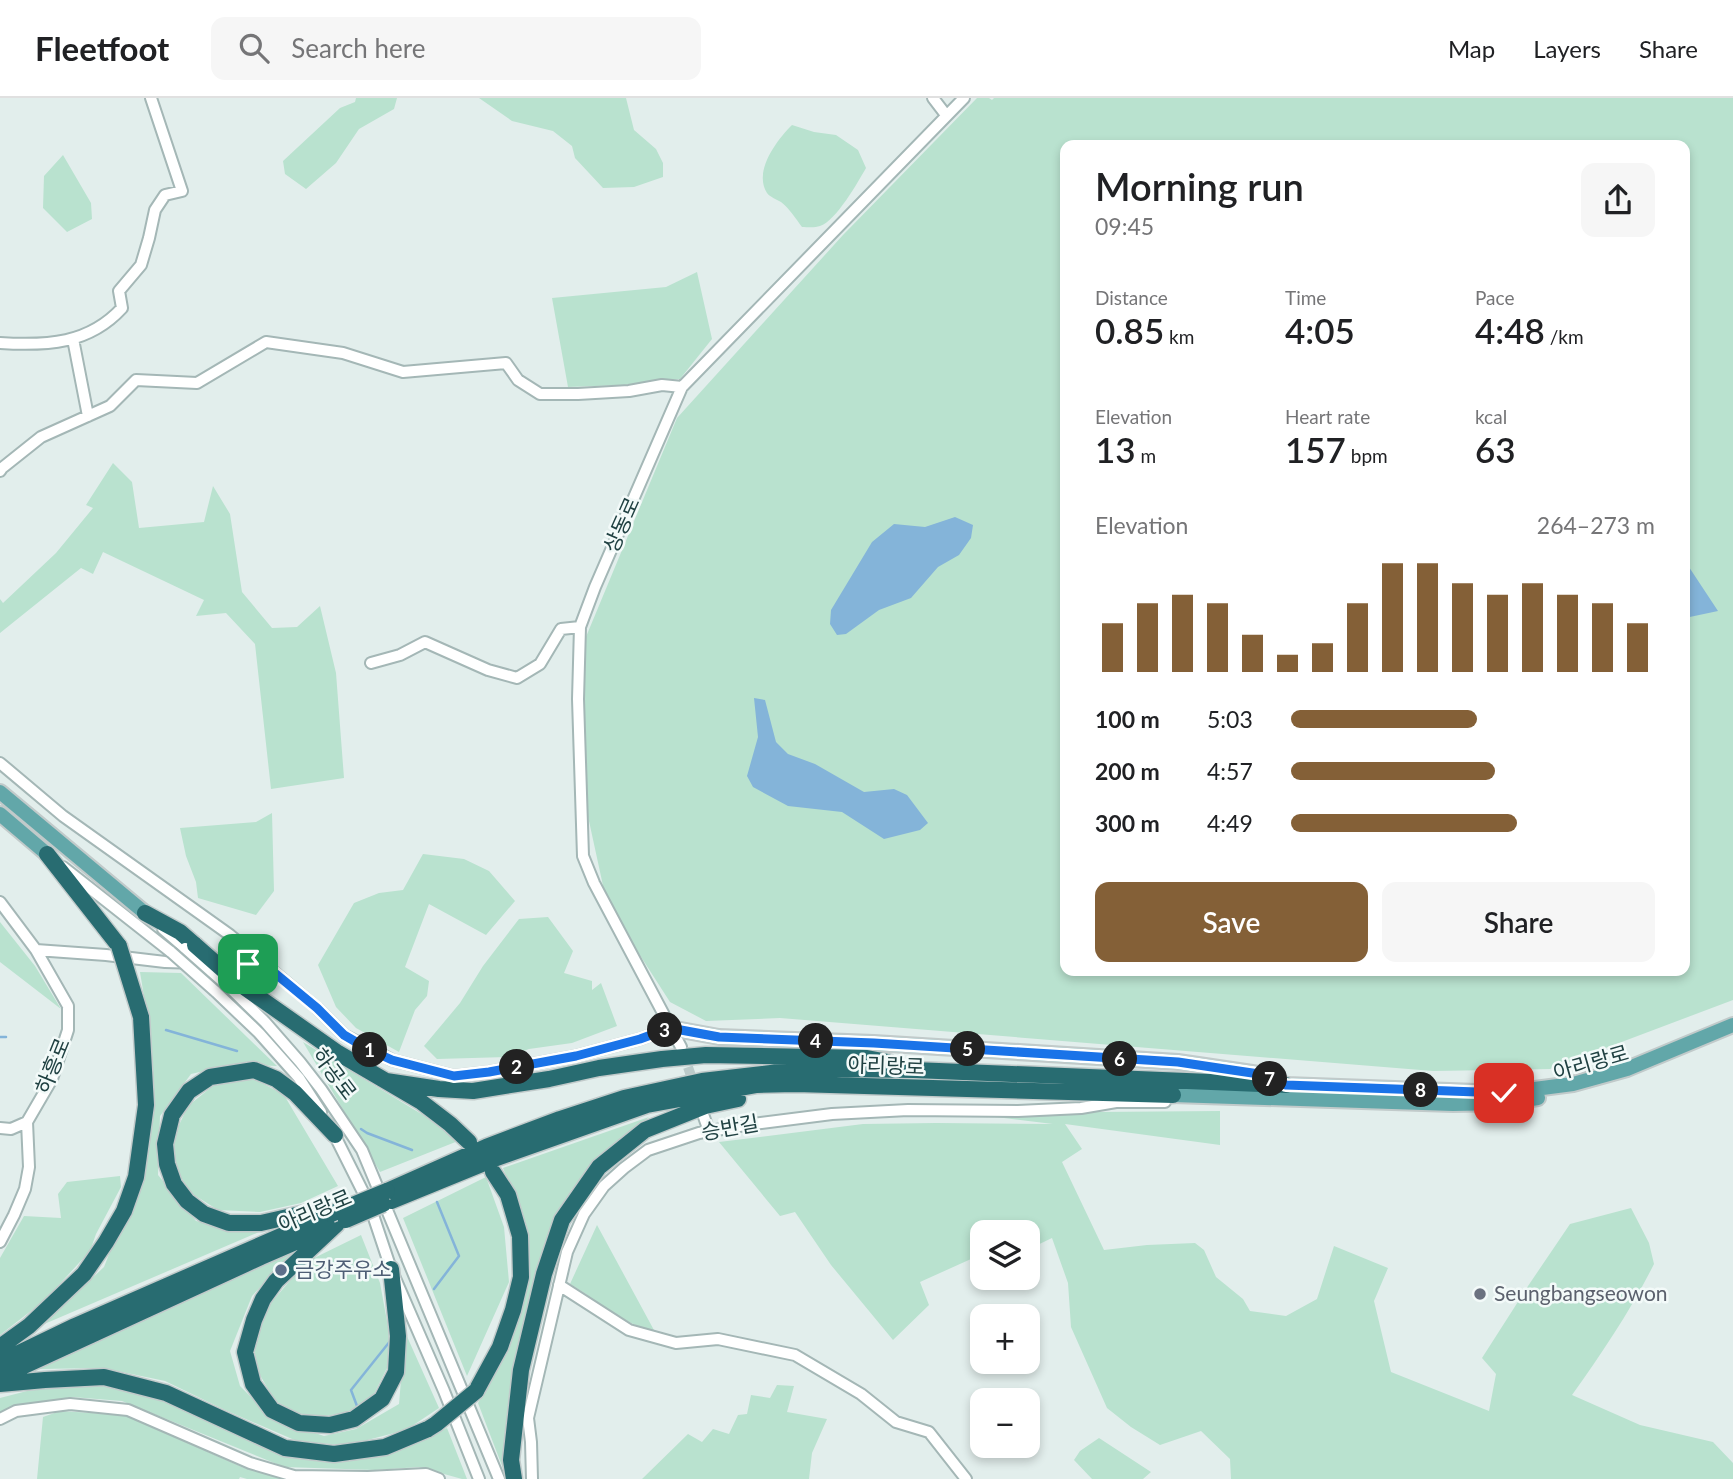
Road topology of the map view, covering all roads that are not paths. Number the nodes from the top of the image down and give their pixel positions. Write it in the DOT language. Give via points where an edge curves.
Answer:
graph roads {
  1 [pos="151,98"];
  2 [pos="933,98"];
  3 [pos="964,98"];
  4 [pos="946,115"];
  5 [pos="73,339"];
  6 [pos="0,344"];
  7 [pos="682,387"];
  8 [pos="88,416"];
  9 [pos="0,471"];
  10 [pos="580,627"];
  11 [pos="371,663"];
  12 [pos="0,763"];
  13 [pos="0,783"];
  14 [pos="0,792"];
  15 [pos="0,814"];
  16 [pos="58,839"];
  17 [pos="47,854"];
  18 [pos="0,902"];
  19 [pos="145,914"];
  20 [pos="36,950"];
  21 [pos="265,965"];
  22 [pos="233,984"];
  23 [pos="1733,1025"];
  24 [pos="670,1028"];
  25 [pos="1733,1034"];
  26 [pos="681,1047"];
  27 [pos="914,1070"];
  28 [pos="386,1081"];
  29 [pos="784,1085"];
  30 [pos="1286,1085"];
  31 [pos="1173,1094"];
  32 [pos="704,1116"];
  33 [pos="27,1122"];
  34 [pos="4,1130"];
  35 [pos="709,1131"];
  36 [pos="335,1135"];
  37 [pos="469,1142"];
  38 [pos="493,1172"];
  39 [pos="389,1196"];
  40 [pos="335,1218"];
  41 [pos="0,1242"];
  42 [pos="391,1269"];
  43 [pos="559,1285"];
  44 [pos="0,1347"];
  45 [pos="0,1362"];
  46 [pos="0,1377"];
  47 [pos="0,1384"];
  48 [pos="0,1419"];
  49 [pos="439,1479"];
  50 [pos="479,1479"];
  51 [pos="499,1479"];
  52 [pos="514,1479"];
  53 [pos="532,1479"];
  54 [pos="966,1479"];
  1 -- 5 [label="street" via="183,191 165,195 155,210 141,265 119,291 122,308 111,320"];
  2 -- 4 [label="street"];
  3 -- 4 [label="street, 상동로"];
  4 -- 7 [label="street, 상동로"];
  5 -- 6 [label="street"];
  5 -- 8 [label="street"];
  7 -- 8 [label="street" via="540,394 518,380 506,363 403,372 343,353 266,342 197,383 136,380 110,406"];
  7 -- 10 [label="street, 상동로"];
  8 -- 9 [label="street" via="41,437"];
  10 -- 11 [label="street" via="561,629 540,664 517,678 425,642 400,656"];
  10 -- 24 [label="street, 상동로" via="583,856"];
  12 -- 21 [label="street" via="63,816"];
  13 -- 16 [label="main road"];
  14 -- 16 [label="main road"];
  15 -- 17 [label="main road, 하공로"];
  16 -- 19 [label="main road"];
  17 -- 36 [label="street, 하공로, bridge" via="215,991 299,1078"];
  17 -- 44 [label="highway, bridge" via="119,946 141,1017 146,1105 136,1177 106,1242 84,1274"];
  18 -- 20 [label="street, 하흥로"];
  19 -- 22 [label="highway, bridge" via="180,932"];
  20 -- 21 [label="street" via="165,962"];
  20 -- 33 [label="street, 하흥로" via="68,1006 68,1030 52,1079"];
  21 -- 24 [label="street" via="344,1035 392,1060 454,1076 576,1056"];
  22 -- 28 [label="highway"];
  22 -- 51 [label="street, 하공로" via="321,1089 362,1150"];
  23 -- 30 [label="main road, 아리랑로" via="1627,1069 1573,1084 1504,1093"];
  24 -- 26 [label="street, 상동로"];
  24 -- 30 [label="main road" via="719,1037 1178,1062 1259,1074"];
  25 -- 31 [label="main road, 아리랑로" via="1576,1092 1504,1103"];
  27 -- 28 [label="highway" via="867,1058 706,1055 473,1091"];
  27 -- 30 [label="highway, 아리랑로"];
  27 -- 39 [label="highway, 아리랑로" via="779,1072 702,1081 624,1098 486,1147"];
  28 -- 37 [label="highway" via="420,1101"];
  29 -- 31 [label="highway, 아리랑로"];
  29 -- 39 [label="highway, 아리랑로" via="757,1085 647,1105"];
  29 -- 52 [label="highway" via="705,1106 645,1130 599,1167 562,1220 521,1370 511,1460"];
  31 -- 35 [label="street, 승반길" via="1170,1102 1018,1111 832,1114"];
  32 -- 35 [label="street"];
  33 -- 34 [label="street"];
  33 -- 41 [label="street" via="25,1189"];
  35 -- 43 [label="street, 승반길" via="648,1150 604,1186 584,1213"];
  36 -- 40 [label="highway" via="295,1093 254,1070 210,1076 189,1091 172,1115 165,1144 174,1184 187,1202 204,1214 229,1223 261,1223 314,1211"];
  36 -- 42 [label="street, 하공로" via="370,1206"];
  38 -- 47 [label="highway, bridge" via="508,1195 520,1236 521,1277 513,1310 500,1347 476,1391 428,1430 385,1447 334,1454 285,1448 166,1392 104,1377"];
  39 -- 40 [label="highway, 아리랑로, bridge"];
  40 -- 42 [label="highway" via="276,1281 254,1320 245,1352 253,1384 272,1410 299,1423 330,1425 354,1419 382,1399 396,1373 398,1336"];
  40 -- 45 [label="highway, 아리랑로"];
  40 -- 46 [label="highway, 아리랑로"];
  42 -- 50 [label="street, 하공로"];
  43 -- 53 [label="street, 승반길" via="528,1418"];
  43 -- 54 [label="street" via="629,1330 676,1343 718,1339 795,1355 861,1394 897,1422 929,1432"];
  48 -- 49 [label="street" via="16,1411 70,1404 128,1410 250,1463 294,1476 426,1474"];
}
